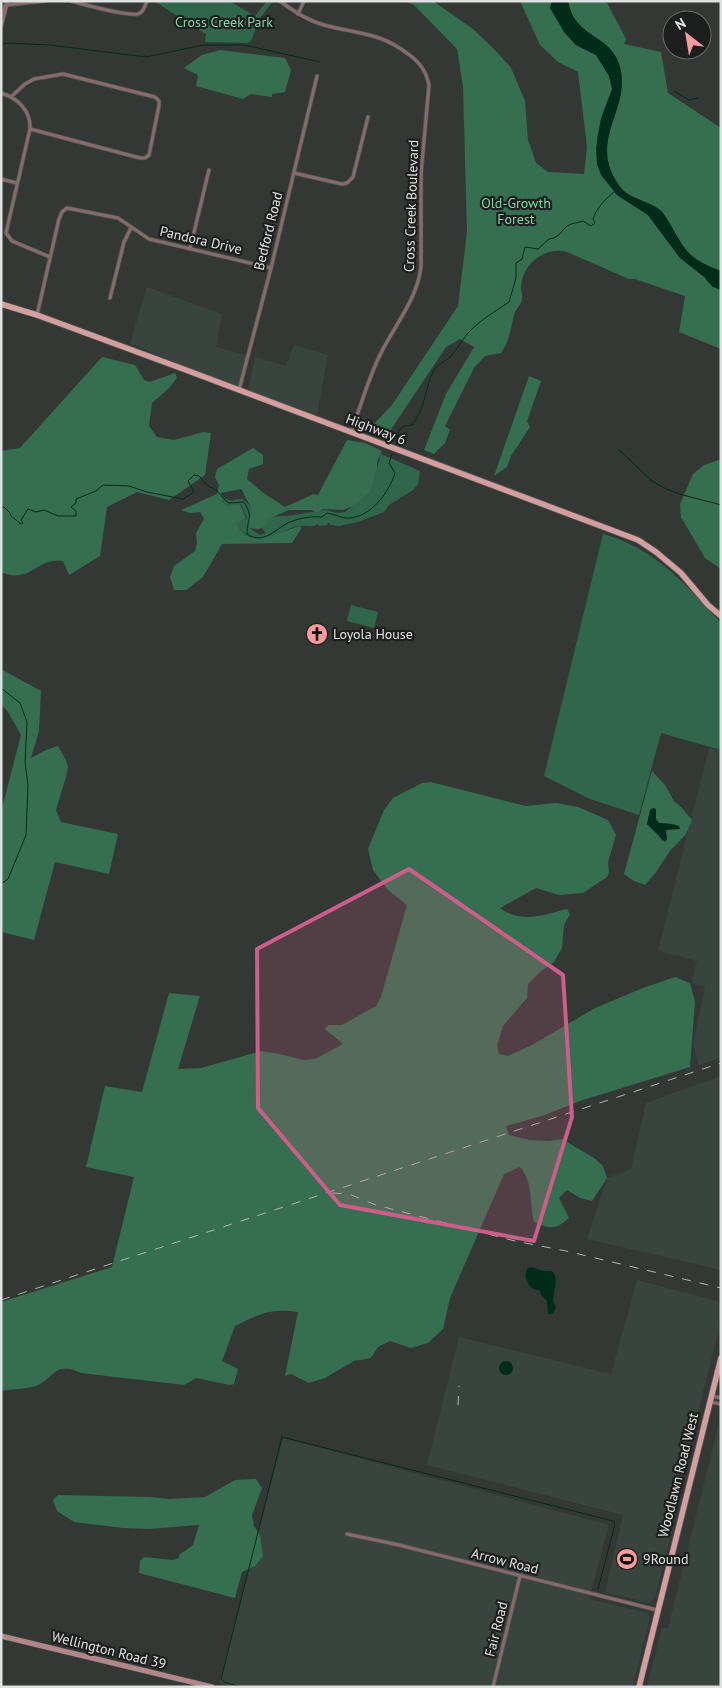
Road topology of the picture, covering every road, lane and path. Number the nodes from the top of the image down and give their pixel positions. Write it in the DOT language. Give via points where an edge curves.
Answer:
graph roads {
  1 [pos="45,1"];
  2 [pos="71,1"];
  3 [pos="147,1"];
  4 [pos="280,1"];
  5 [pos="304,1"];
  6 [pos="6,3"];
  7 [pos="298,14"];
  8 [pos="1,25"];
  9 [pos="317,76"];
  10 [pos="1,93"];
  11 [pos="12,96"];
  12 [pos="368,117"];
  13 [pos="30,129"];
  14 [pos="209,170"];
  15 [pos="294,173"];
  16 [pos="1,179"];
  17 [pos="18,183"];
  18 [pos="131,228"];
  19 [pos="190,249"];
  20 [pos="50,257"];
  21 [pos="271,268"];
  22 [pos="110,298"];
  23 [pos="1,304"];
  24 [pos="37,315"];
  25 [pos="239,390"];
  26 [pos="351,433"];
  27 [pos="720,615"];
  28 [pos="721,1358"];
  29 [pos="721,1398"];
  30 [pos="710,1399"];
  31 [pos="721,1404"];
  32 [pos="347,1534"];
  33 [pos="520,1576"];
  34 [pos="658,1610"];
  35 [pos="1,1636"];
  36 [pos="212,1687"];
  37 [pos="493,1687"];
  38 [pos="640,1687"];
  1 -- 6 [label="street"];
  2 -- 3 [label="street" via="139,14"];
  4 -- 7 [label="street, Cross Creek Boulevard"];
  5 -- 7 [label="street"];
  6 -- 8 [label="street"];
  7 -- 26 [label="street, Cross Creek Boulevard" via="323,25 394,43 422,66 429,85 421,174 419,281 380,355"];
  9 -- 15 [label="street, Bedford Road"];
  10 -- 11 [label="street"];
  11 -- 13 [label="street" via="27,112 31,120"];
  11 -- 13 [label="street" via="34,79 63,74 156,97 159,101 149,155 145,158"];
  12 -- 15 [label="street" via="350,181 342,184"];
  13 -- 17 [label="street"];
  14 -- 19 [label="street"];
  15 -- 21 [label="street, Bedford Road"];
  16 -- 17 [label="street"];
  17 -- 20 [label="street" via="7,235 12,241"];
  18 -- 19 [label="street, Pandora Drive" via="149,240"];
  18 -- 20 [label="street, Pandora Drive" via="118,218 67,208 59,219"];
  18 -- 22 [label="street" via="124,242"];
  19 -- 21 [label="street, Pandora Drive"];
  20 -- 24 [label="street"];
  21 -- 25 [label="street, Bedford Road"];
  23 -- 24 [label="main road, Highway 6"];
  24 -- 25 [label="main road, Highway 6"];
  25 -- 26 [label="main road, Highway 6"];
  26 -- 27 [label="main road, Highway 6" via="638,540 681,572"];
  28 -- 30 [label="main road, Woodlawn Road West"];
  29 -- 30 [label="street"];
  30 -- 31 [label="street"];
  30 -- 34 [label="main road, Woodlawn Road West"];
  32 -- 33 [label="street, Arrow Road"];
  33 -- 34 [label="street, Arrow Road"];
  33 -- 37 [label="street, Fair Road"];
  34 -- 38 [label="main road, Woodlawn Road West"];
  35 -- 36 [label="main road, Wellington Road 39"];
}
